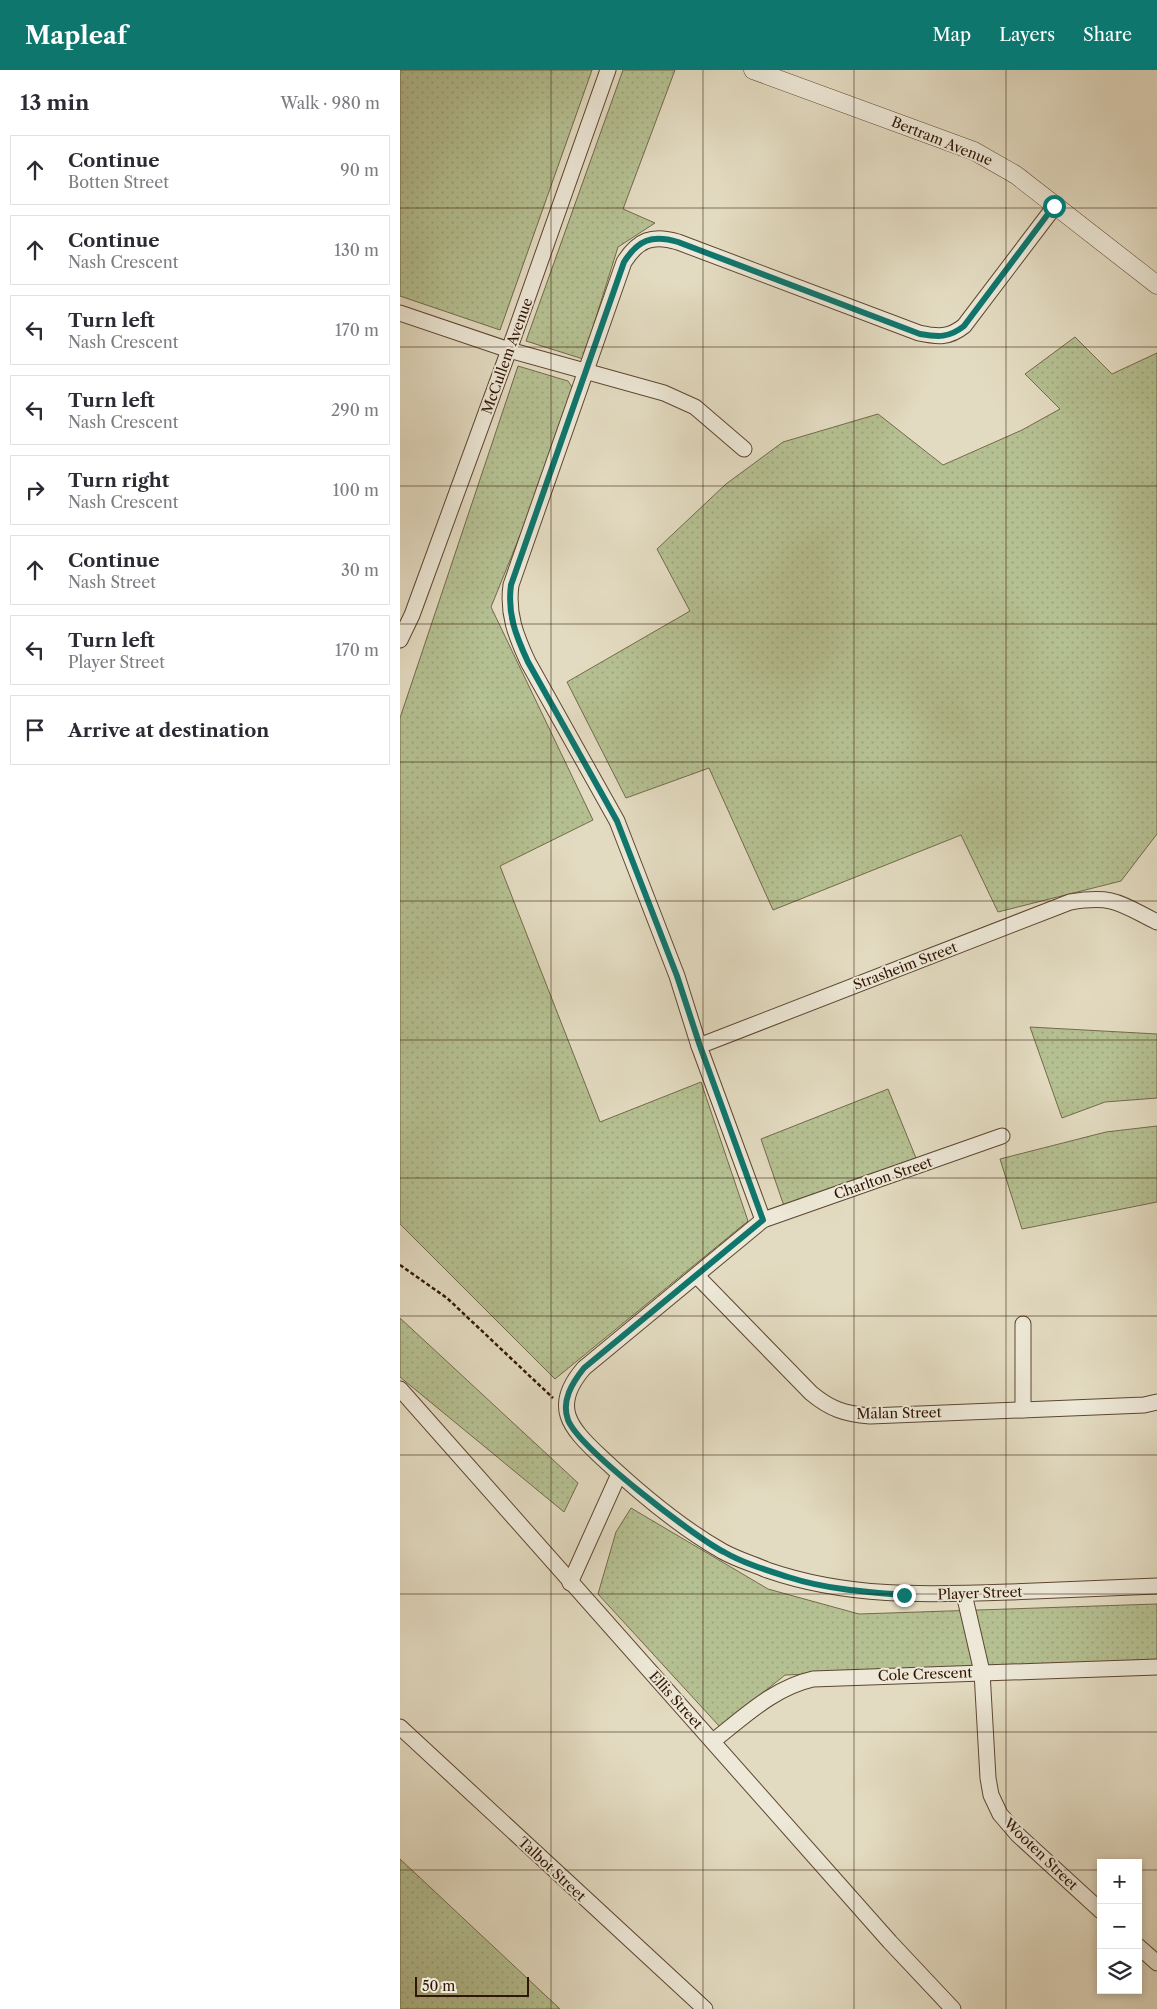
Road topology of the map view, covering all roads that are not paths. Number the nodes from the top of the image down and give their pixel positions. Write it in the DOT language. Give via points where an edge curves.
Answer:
graph roads {
  1 [pos="608,70"];
  2 [pos="753,70"];
  3 [pos="1054,206"];
  4 [pos="1157,285"];
  5 [pos="400,313"];
  6 [pos="510,350"];
  7 [pos="586,372"];
  8 [pos="744,450"];
  9 [pos="400,640"];
  10 [pos="1157,922"];
  11 [pos="700,1046"];
  12 [pos="1002,1136"];
  13 [pos="763,1220"];
  14 [pos="697,1276"];
  15 [pos="1022,1324"];
  16 [pos="400,1389"];
  17 [pos="1157,1402"];
  18 [pos="1023,1410"];
  19 [pos="619,1474"];
  20 [pos="570,1582"];
  21 [pos="1157,1586"];
  22 [pos="964,1594"];
  23 [pos="1157,1667"];
  24 [pos="982,1672"];
  25 [pos="400,1727"];
  26 [pos="713,1741"];
  27 [pos="1097,1907"];
  28 [pos="1141,1949"];
  29 [pos="1157,1963"];
  30 [pos="948,2007"];
  31 [pos="705,2009"];
  1 -- 6 [label="street, McCullem Avenue"];
  2 -- 3 [label="street, Bertram Avenue" via="974,151 1016,175"];
  3 -- 4 [label="street, Bertram Avenue"];
  3 -- 7 [label="street" via="964,326 953,335 938,337 920,334 678,242 665,238 642,242 632,249 624,262"];
  5 -- 6 [label="street"];
  6 -- 7 [label="street"];
  6 -- 9 [label="street, McCullem Avenue"];
  7 -- 8 [label="street" via="648,388 695,407"];
  7 -- 11 [label="street" via="511,585 510,618 528,662 617,821 677,976"];
  10 -- 11 [label="street, Strasheim Street" via="1113,900 1095,898 1070,902"];
  11 -- 13 [label="street"];
  12 -- 13 [label="street, Charlton Street"];
  13 -- 14 [label="street"];
  14 -- 18 [label="street, Malan Street" via="811,1393 838,1412 870,1416"];
  14 -- 19 [label="street, Player Street" via="584,1368 570,1387 566,1410 568,1421 582,1440"];
  15 -- 18 [label="street"];
  16 -- 20 [label="street, Ellis Street"];
  17 -- 18 [label="street, Malan Street"];
  19 -- 20 [label="street"];
  19 -- 22 [label="street, Player Street" via="690,1531 724,1552 790,1578 848,1591 904,1595"];
  20 -- 26 [label="street, Ellis Street"];
  21 -- 22 [label="street, Player Street"];
  22 -- 24 [label="street, Wooten Street"];
  23 -- 24 [label="street, Cole Crescent"];
  24 -- 26 [label="street, Cole Crescent" via="802,1682 772,1695"];
  24 -- 27 [label="street, Wooten Street" via="988,1778 991,1795 1000,1814 1018,1835"];
  25 -- 31 [label="street, Talbot Street"];
  26 -- 30 [label="street, Ellis Street"];
  28 -- 29 [label="street"];
}
